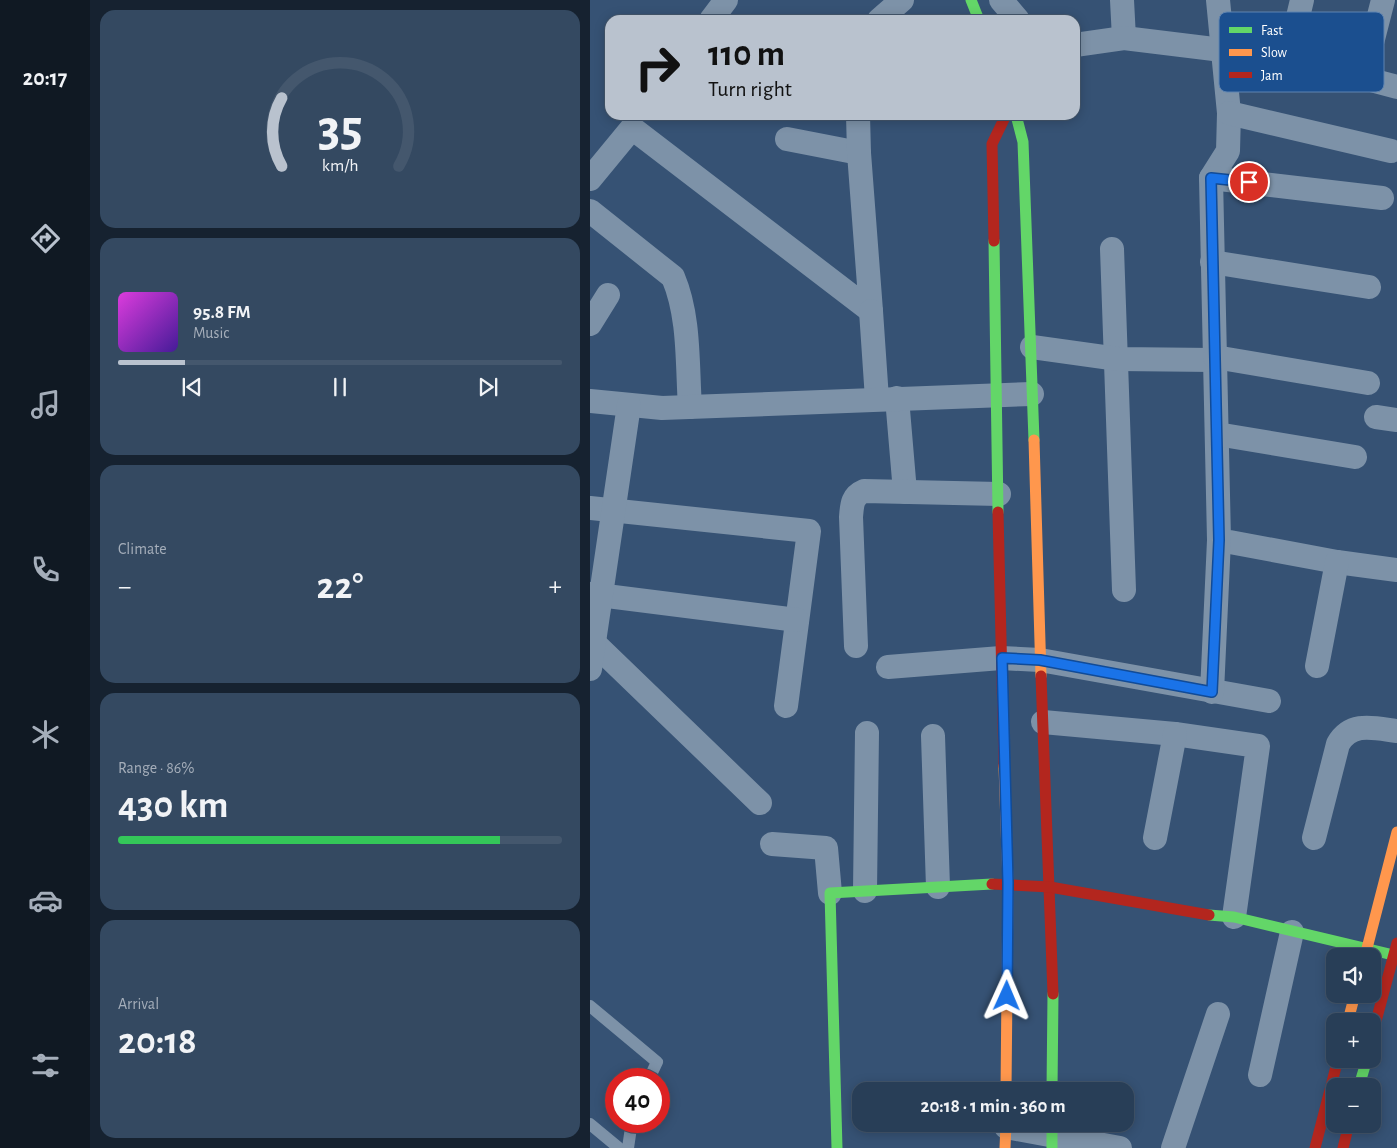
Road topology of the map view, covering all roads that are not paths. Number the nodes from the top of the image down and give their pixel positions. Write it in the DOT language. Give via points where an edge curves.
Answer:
graph roads {
  1 [pos="726,0"];
  2 [pos="902,0"];
  3 [pos="971,0"];
  4 [pos="1001,0"];
  5 [pos="1122,0"];
  6 [pos="1218,0"];
  7 [pos="1219,12"];
  8 [pos="715,15"];
  9 [pos="885,15"];
  10 [pos="977,15"];
  11 [pos="1014,15"];
  12 [pos="1124,38"];
  13 [pos="1080,44"];
  14 [pos="1219,50"];
  15 [pos="1384,83"];
  16 [pos="1397,87"];
  17 [pos="1227,92"];
  18 [pos="1229,113"];
  19 [pos="858,120"];
  20 [pos="1004,120"];
  21 [pos="1017,120"];
  22 [pos="636,121"];
  23 [pos="787,139"];
  24 [pos="1391,151"];
  25 [pos="858,154"];
  26 [pos="1211,178"];
  27 [pos="590,179"];
  28 [pos="1382,198"];
  29 [pos="590,211"];
  30 [pos="1112,249"];
  31 [pos="1212,262"];
  32 [pos="1369,287"];
  33 [pos="608,295"];
  34 [pos="871,311"];
  35 [pos="590,324"];
  36 [pos="1032,347"];
  37 [pos="1214,358"];
  38 [pos="1118,359"];
  39 [pos="1368,383"];
  40 [pos="1032,394"];
  41 [pos="998,395"];
  42 [pos="887,398"];
  43 [pos="590,401"];
  44 [pos="629,405"];
  45 [pos="690,406"];
  46 [pos="1217,434"];
  47 [pos="1355,457"];
  48 [pos="904,492"];
  49 [pos="999,494"];
  50 [pos="590,508"];
  51 [pos="614,512"];
  52 [pos="1219,540"];
  53 [pos="1338,562"];
  54 [pos="1397,570"];
  55 [pos="1124,590"];
  56 [pos="596,595"];
  57 [pos="798,620"];
  58 [pos="594,643"];
  59 [pos="856,646"];
  60 [pos="1002,658"];
  61 [pos="1040,660"];
  62 [pos="1317,666"];
  63 [pos="888,667"];
  64 [pos="590,669"];
  65 [pos="1212,692"];
  66 [pos="1270,701"];
  67 [pos="786,706"];
  68 [pos="1044,722"];
  69 [pos="1397,731"];
  70 [pos="867,733"];
  71 [pos="1175,734"];
  72 [pos="933,736"];
  73 [pos="760,803"];
  74 [pos="1397,832"];
  75 [pos="1155,838"];
  76 [pos="1314,838"];
  77 [pos="772,844"];
  78 [pos="1008,883"];
  79 [pos="938,887"];
  80 [pos="1050,887"];
  81 [pos="865,891"];
  82 [pos="830,893"];
  83 [pos="1234,917"];
  84 [pos="1292,932"];
  85 [pos="1397,942"];
  86 [pos="1348,948"];
  87 [pos="1367,948"];
  88 [pos="1381,955"];
  89 [pos="1395,956"];
  90 [pos="590,1006"];
  91 [pos="1379,1013"];
  92 [pos="1218,1014"];
  93 [pos="654,1068"];
  94 [pos="1336,1068"];
  95 [pos="1260,1075"];
  96 [pos="1006,1082"];
  97 [pos="1052,1082"];
  98 [pos="590,1124"];
  99 [pos="630,1133"];
  100 [pos="1005,1133"];
  101 [pos="1347,1133"];
  102 [pos="1052,1136"];
  103 [pos="619,1148"];
  104 [pos="628,1148"];
  105 [pos="836,1148"];
  106 [pos="1120,1148"];
  107 [pos="1173,1148"];
  108 [pos="1315,1148"];
  109 [pos="1343,1148"];
  1 -- 8 [label="street"];
  2 -- 9 [label="street"];
  3 -- 10 [label="street"];
  4 -- 11 [label="street"];
  5 -- 12 [label="street"];
  6 -- 7 [label="street"];
  12 -- 13 [label="street"];
  12 -- 14 [label="street"];
  15 -- 16 [label="street"];
  17 -- 18 [label="street"];
  18 -- 24 [label="street"];
  18 -- 26 [label="street" via="1228,151"];
  19 -- 25 [label="street"];
  20 -- 41 [label="street" via="992,144"];
  21 -- 36 [label="street" via="1023,142"];
  22 -- 27 [label="street"];
  22 -- 34 [label="street"];
  23 -- 25 [label="street"];
  25 -- 34 [label="street"];
  26 -- 28 [label="street"];
  26 -- 31 [label="street"];
  29 -- 45 [label="street" via="673,277 683,310"];
  30 -- 38 [label="street"];
  31 -- 32 [label="street"];
  31 -- 37 [label="street"];
  33 -- 35 [label="street"];
  34 -- 42 [label="street"];
  36 -- 38 [label="street"];
  36 -- 40 [label="street"];
  37 -- 38 [label="street"];
  37 -- 39 [label="street"];
  37 -- 46 [label="street"];
  38 -- 55 [label="street"];
  40 -- 41 [label="street"];
  40 -- 61 [label="street"];
  41 -- 42 [label="street"];
  41 -- 49 [label="street"];
  42 -- 45 [label="street"];
  42 -- 48 [label="street"];
  43 -- 44 [label="street"];
  44 -- 45 [label="street"];
  44 -- 51 [label="street"];
  46 -- 47 [label="street"];
  46 -- 52 [label="street"];
  48 -- 49 [label="street"];
  48 -- 59 [label="street" via="864,491 857,494 853,502"];
  49 -- 60 [label="street"];
  50 -- 51 [label="street"];
  51 -- 56 [label="street"];
  51 -- 57 [label="street" via="809,531"];
  52 -- 53 [label="street"];
  52 -- 65 [label="street"];
  53 -- 54 [label="street"];
  53 -- 62 [label="street"];
  56 -- 57 [label="street"];
  56 -- 58 [label="street"];
  57 -- 67 [label="street"];
  58 -- 64 [label="street"];
  58 -- 73 [label="street"];
  60 -- 61 [label="street"];
  60 -- 63 [label="street"];
  60 -- 78 [label="street"];
  61 -- 65 [label="street"];
  61 -- 68 [label="street"];
  65 -- 66 [label="street"];
  68 -- 71 [label="street"];
  68 -- 80 [label="street"];
  69 -- 76 [label="street" via="1362,727 1343,735"];
  70 -- 81 [label="street"];
  71 -- 75 [label="street"];
  71 -- 83 [label="street" via="1258,746"];
  72 -- 79 [label="street"];
  74 -- 87 [label="street"];
  77 -- 82 [label="street" via="826,848"];
  78 -- 79 [label="street"];
  78 -- 80 [label="street"];
  78 -- 96 [label="street"];
  79 -- 81 [label="street"];
  80 -- 83 [label="street"];
  80 -- 97 [label="street" via="1054,977"];
  81 -- 82 [label="street"];
  82 -- 105 [label="street"];
  83 -- 84 [label="street"];
  84 -- 86 [label="street"];
  84 -- 95 [label="street"];
  85 -- 89 [label="street"];
  88 -- 89 [label="street"];
  89 -- 91 [label="street"];
  90 -- 93 [label="lane" via="657,1062"];
  92 -- 107 [label="street"];
  94 -- 108 [label="street"];
  98 -- 103 [label="lane"];
  99 -- 104 [label="lane"];
  100 -- 102 [label="street"];
  101 -- 109 [label="street"];
  102 -- 106 [label="street"];
}
